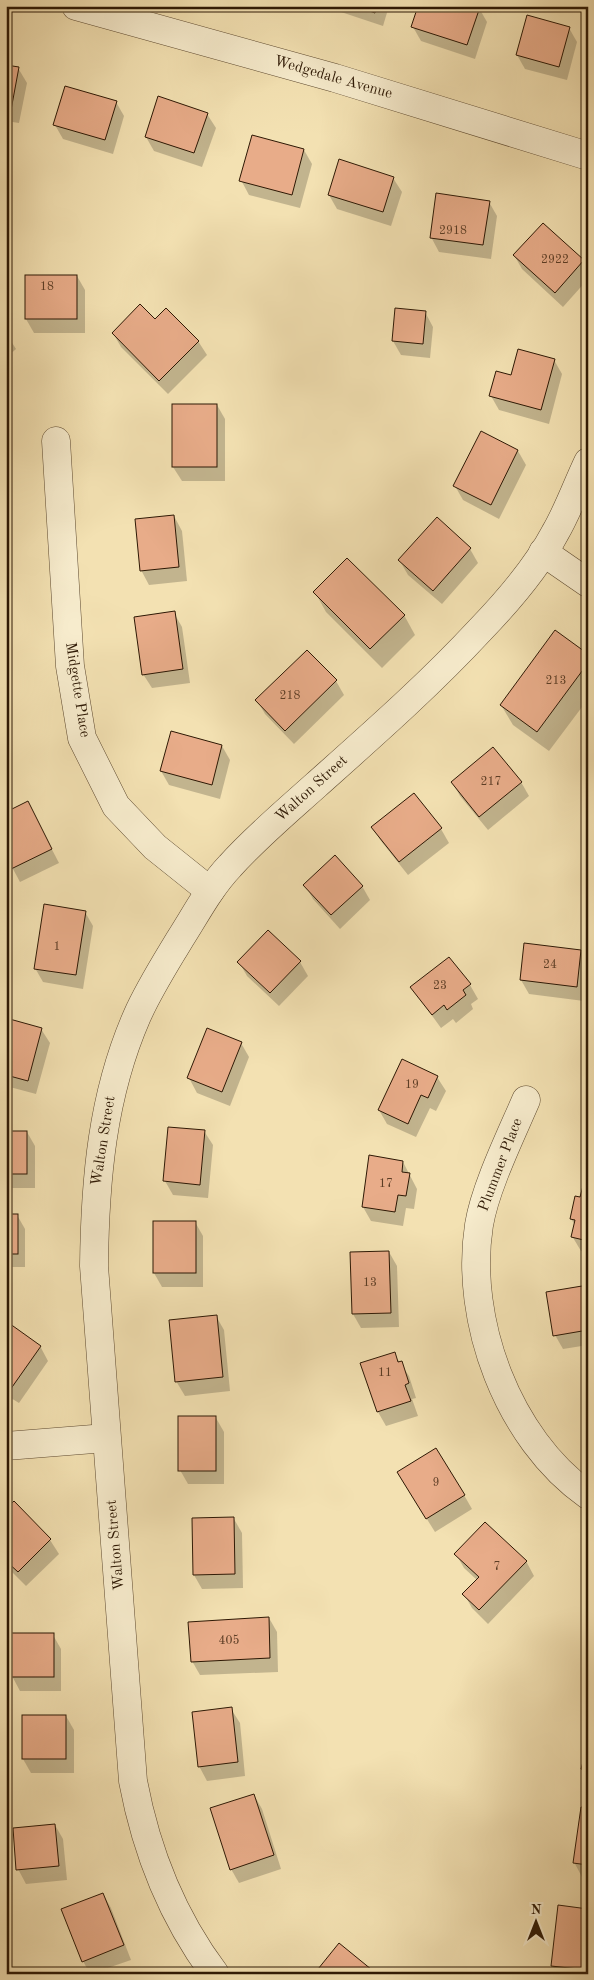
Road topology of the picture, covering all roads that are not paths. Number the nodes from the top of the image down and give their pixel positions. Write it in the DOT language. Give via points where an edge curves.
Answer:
graph roads {
  1 [pos="76,6"];
  2 [pos="588,156"];
  3 [pos="56,441"];
  4 [pos="588,462"];
  5 [pos="543,552"];
  6 [pos="588,583"];
  7 [pos="210,891"];
  8 [pos="526,1100"];
  9 [pos="106,1438"];
  10 [pos="6,1446"];
  11 [pos="588,1495"];
  12 [pos="215,1974"];
  1 -- 2 [label="street, Wedgedale Avenue" via="335,78"];
  3 -- 7 [label="street, Midgette Place" via="70,666 82,738 116,806 155,847"];
  4 -- 5 [label="street, Walton Street" via="555,534"];
  5 -- 6 [label="street"];
  5 -- 7 [label="street, Walton Street" via="498,611 451,662 265,831 228,867"];
  7 -- 9 [label="street, Walton Street" via="154,981 138,1014 124,1049 102,1136 95,1195 94,1266"];
  8 -- 11 [label="street, Plummer Place" via="479,1225 477,1281 483,1326 491,1358 533,1441"];
  9 -- 10 [label="street"];
  9 -- 12 [label="street, Walton Street" via="134,1781 140,1814 163,1882 181,1920"];
}
